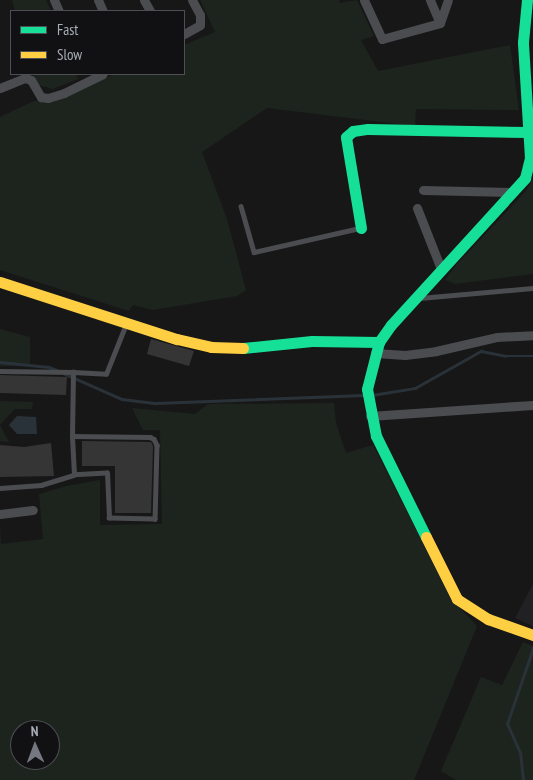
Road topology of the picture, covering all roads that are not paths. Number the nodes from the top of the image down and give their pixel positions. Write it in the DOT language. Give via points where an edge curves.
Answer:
graph roads {
  1 [pos="192,0"];
  2 [pos="364,0"];
  3 [pos="430,0"];
  4 [pos="448,0"];
  5 [pos="527,0"];
  6 [pos="440,24"];
  7 [pos="185,33"];
  8 [pos="529,34"];
  9 [pos="90,77"];
  10 [pos="529,82"];
  11 [pos="0,88"];
  12 [pos="529,132"];
  13 [pos="423,190"];
  14 [pos="512,192"];
  15 [pos="241,206"];
  16 [pos="417,208"];
  17 [pos="360,228"];
  18 [pos="441,269"];
  19 [pos="0,282"];
  20 [pos="533,288"];
  21 [pos="414,298"];
  22 [pos="127,322"];
  23 [pos="533,335"];
  24 [pos="379,342"];
  25 [pos="375,353"];
  26 [pos="0,371"];
  27 [pos="73,372"];
  28 [pos="533,405"];
  29 [pos="370,416"];
  30 [pos="72,436"];
  31 [pos="74,475"];
  32 [pos="0,488"];
  33 [pos="33,510"];
  34 [pos="0,514"];
  35 [pos="533,635"];
  1 -- 7 [label="street" via="200,14 200,25"];
  2 -- 6 [label="street" via="382,39"];
  3 -- 6 [label="street"];
  4 -- 6 [label="street"];
  5 -- 8 [label="street"];
  8 -- 10 [label="street"];
  9 -- 11 [label="street" via="64,93 48,98 41,98 31,80 24,78"];
  10 -- 12 [label="street"];
  12 -- 14 [label="street" via="530,158 525,178"];
  12 -- 17 [label="street" via="354,131 346,137"];
  13 -- 14 [label="street"];
  14 -- 18 [label="street"];
  15 -- 17 [label="lane" via="254,252"];
  16 -- 18 [label="street"];
  18 -- 21 [label="street"];
  19 -- 22 [label="street"];
  20 -- 21 [label="lane"];
  21 -- 24 [label="street"];
  22 -- 24 [label="street" via="211,347 238,348 312,341"];
  22 -- 27 [label="lane" via="106,374"];
  23 -- 25 [label="street" via="497,336 405,355"];
  24 -- 25 [label="street"];
  25 -- 29 [label="street" via="367,389"];
  26 -- 27 [label="lane"];
  27 -- 30 [label="lane"];
  28 -- 29 [label="street"];
  29 -- 35 [label="street" via="376,436 457,599 488,619"];
  30 -- 31 [label="lane"];
  30 -- 31 [label="lane" via="154,439 158,445 156,519 109,518 107,473"];
  31 -- 32 [label="lane" via="41,486"];
  33 -- 34 [label="street"];
}
